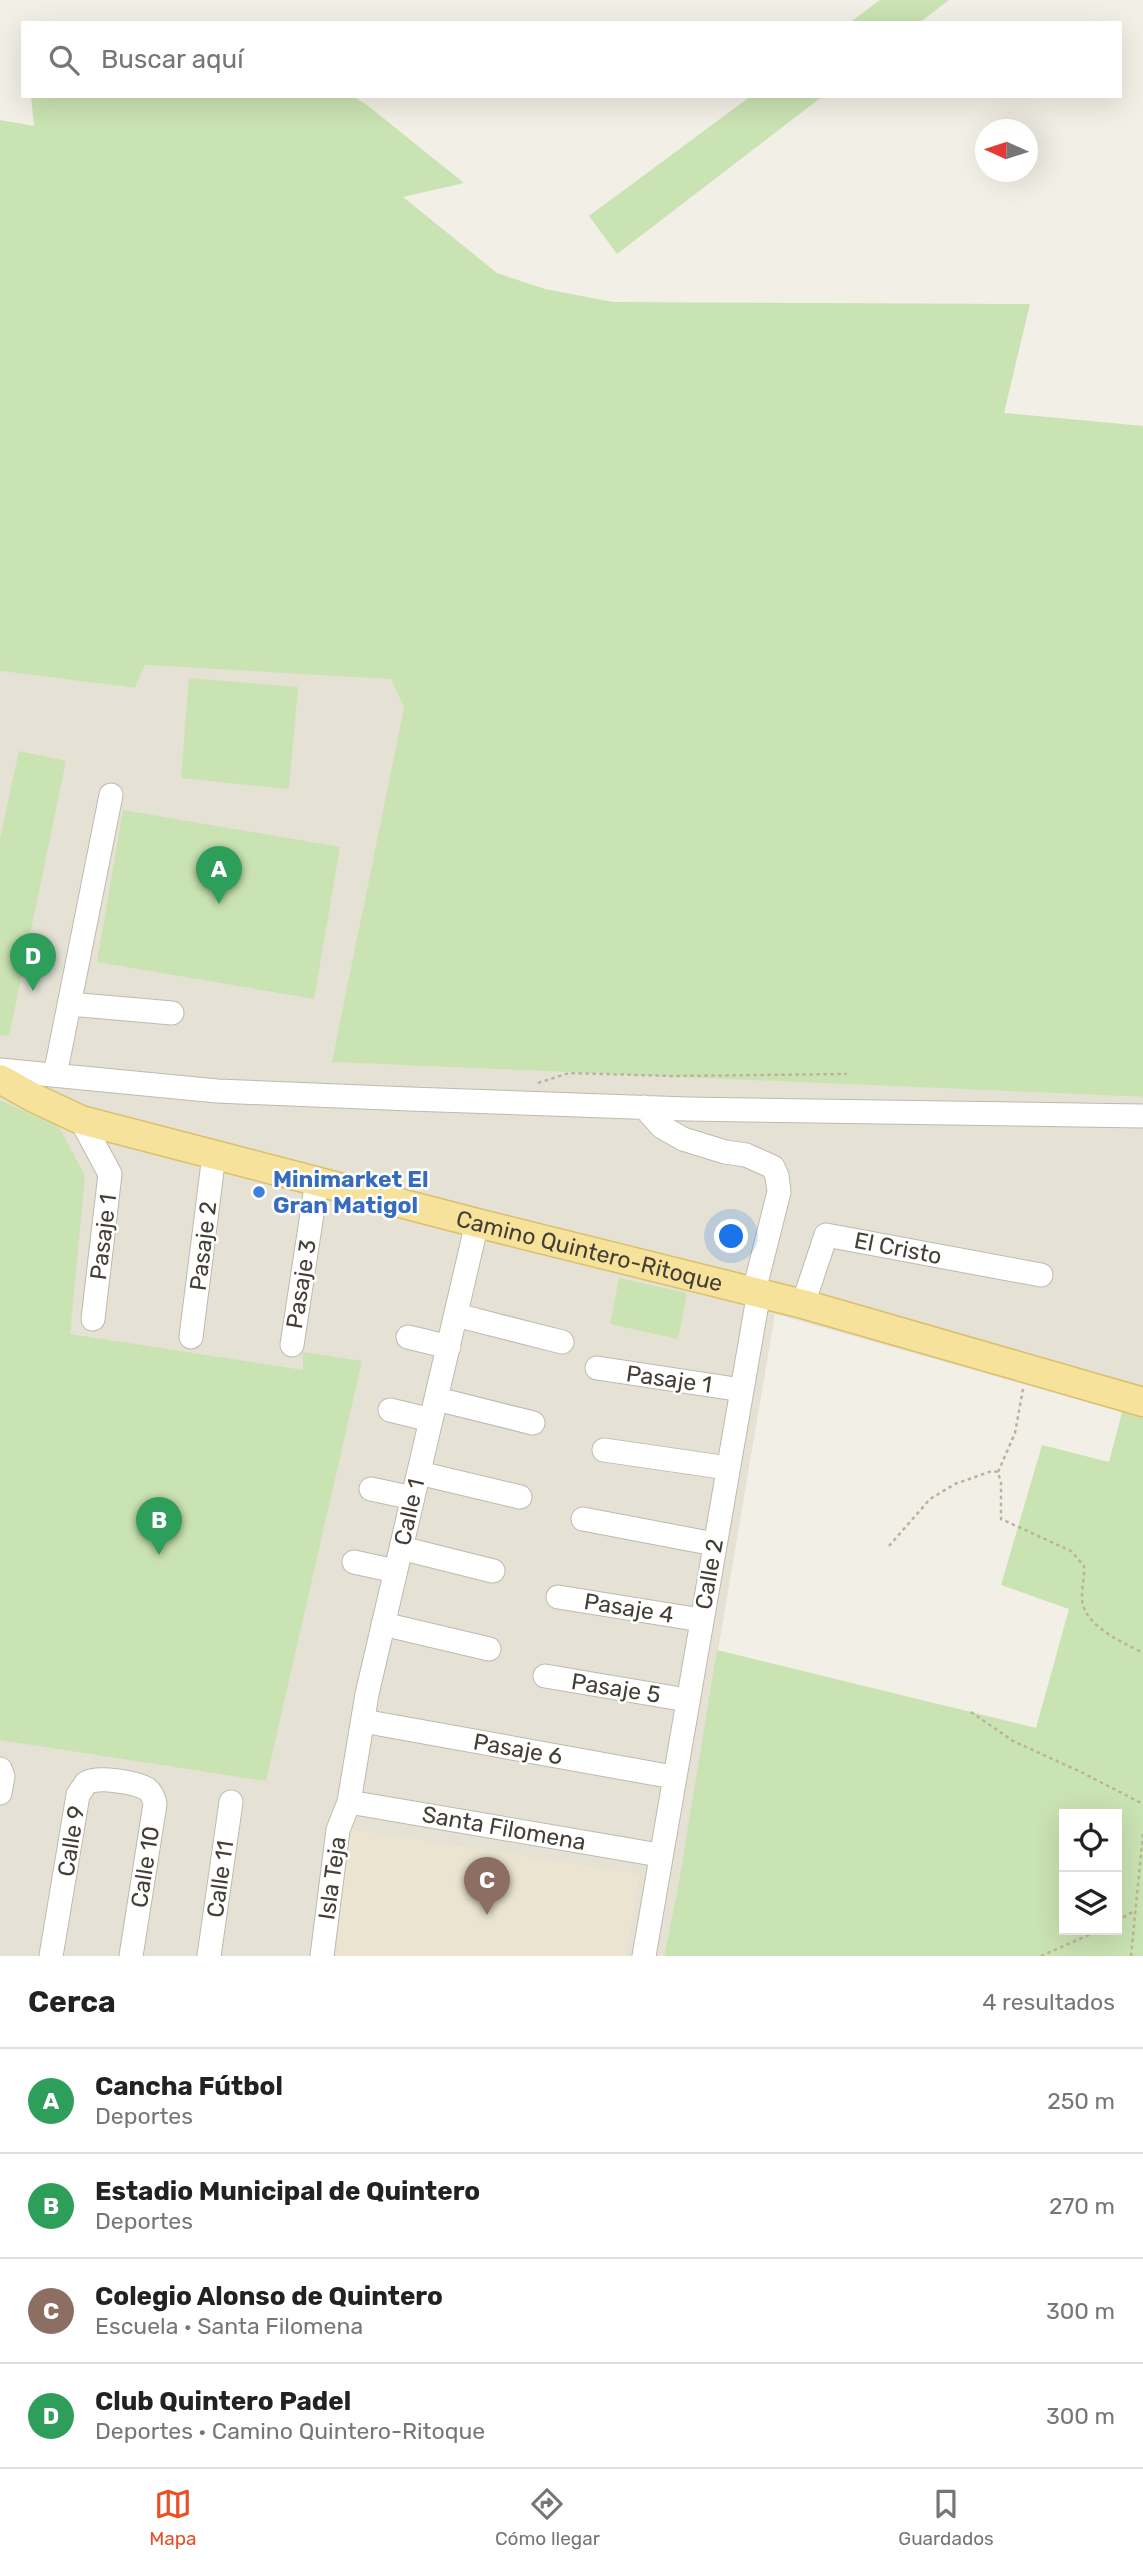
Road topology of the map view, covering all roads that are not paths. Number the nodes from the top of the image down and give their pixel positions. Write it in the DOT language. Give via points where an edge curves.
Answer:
graph roads {
  1 [pos="111,795"];
  2 [pos="69,1003"];
  3 [pos="172,1013"];
  4 [pos="0,1070"];
  5 [pos="55,1075"];
  6 [pos="0,1079"];
  7 [pos="645,1108"];
  8 [pos="1143,1116"];
  9 [pos="81,1120"];
  10 [pos="214,1155"];
  11 [pos="317,1181"];
  12 [pos="477,1223"];
  13 [pos="1041,1275"];
  14 [pos="757,1292"];
  15 [pos="803,1304"];
  16 [pos="456,1315"];
  17 [pos="93,1319"];
  18 [pos="191,1337"];
  19 [pos="408,1337"];
  20 [pos="562,1342"];
  21 [pos="292,1345"];
  22 [pos="449,1347"];
  23 [pos="597,1368"];
  24 [pos="742,1390"];
  25 [pos="1143,1402"];
  26 [pos="434,1409"];
  27 [pos="390,1410"];
  28 [pos="533,1423"];
  29 [pos="604,1450"];
  30 [pos="728,1468"];
  31 [pos="419,1474"];
  32 [pos="372,1489"];
  33 [pos="520,1497"];
  34 [pos="413,1498"];
  35 [pos="583,1519"];
  36 [pos="715,1544"];
  37 [pos="401,1548"];
  38 [pos="354,1562"];
  39 [pos="395,1571"];
  40 [pos="493,1571"];
  41 [pos="558,1597"];
  42 [pos="701,1620"];
  43 [pos="383,1625"];
  44 [pos="489,1650"];
  45 [pos="545,1676"];
  46 [pos="687,1700"];
  47 [pos="363,1721"];
  48 [pos="0,1769"];
  49 [pos="673,1777"];
  50 [pos="139,1786"];
  51 [pos="0,1793"];
  52 [pos="230,1802"];
  53 [pos="349,1802"];
  54 [pos="659,1855"];
  55 [pos="51,1956"];
  56 [pos="131,1956"];
  57 [pos="209,1956"];
  58 [pos="322,1956"];
  59 [pos="644,1956"];
  1 -- 2 [label="street"];
  2 -- 3 [label="street"];
  2 -- 5 [label="street"];
  4 -- 5 [label="street"];
  5 -- 7 [label="street" via="217,1091"];
  6 -- 9 [label="main road, Camino Quintero-Ritoque"];
  7 -- 8 [label="street"];
  7 -- 14 [label="street, Calle 2" via="662,1127 683,1139 756,1158 773,1167 779,1192"];
  9 -- 10 [label="main road, Camino Quintero-Ritoque"];
  9 -- 17 [label="street, Pasaje 1" via="110,1174"];
  10 -- 11 [label="main road, Camino Quintero-Ritoque"];
  10 -- 18 [label="street, Pasaje 2"];
  11 -- 12 [label="main road, Camino Quintero-Ritoque"];
  11 -- 21 [label="street, Pasaje 3"];
  12 -- 14 [label="main road, Camino Quintero-Ritoque"];
  12 -- 16 [label="street, Calle 1"];
  13 -- 15 [label="street, El Cristo" via="827,1234"];
  14 -- 15 [label="main road, Camino Quintero-Ritoque"];
  14 -- 24 [label="street, Calle 2"];
  15 -- 25 [label="main road, Camino Quintero-Ritoque"];
  16 -- 20 [label="street"];
  16 -- 22 [label="street, Calle 1"];
  19 -- 22 [label="street"];
  22 -- 26 [label="street, Calle 1"];
  23 -- 24 [label="street, Pasaje 1"];
  24 -- 30 [label="street, Calle 2"];
  26 -- 27 [label="street"];
  26 -- 28 [label="street"];
  26 -- 31 [label="street, Calle 1"];
  29 -- 30 [label="street"];
  30 -- 36 [label="street, Calle 2"];
  31 -- 33 [label="street"];
  31 -- 34 [label="street, Calle 1"];
  32 -- 34 [label="street"];
  34 -- 37 [label="street, Calle 1"];
  35 -- 36 [label="street"];
  36 -- 42 [label="street, Calle 2"];
  37 -- 39 [label="street, Calle 1"];
  37 -- 40 [label="street"];
  38 -- 39 [label="street"];
  39 -- 43 [label="street, Calle 1"];
  41 -- 42 [label="street, Pasaje 4"];
  42 -- 46 [label="street, Calle 2"];
  43 -- 44 [label="street"];
  43 -- 47 [label="street, Calle 1"];
  45 -- 46 [label="street, Pasaje 5"];
  46 -- 49 [label="street, Calle 2"];
  47 -- 49 [label="street, Pasaje 6"];
  47 -- 53 [label="street, Calle 1"];
  48 -- 51 [label="street"];
  49 -- 54 [label="street, Calle 2"];
  50 -- 55 [label="street, Calle 9" via="95,1779 80,1790"];
  50 -- 56 [label="street, Calle 10" via="150,1793 155,1804"];
  52 -- 57 [label="street, Calle 11"];
  53 -- 54 [label="street, Santa Filomena"];
  53 -- 58 [label="street, Isla Teja" via="338,1830"];
  54 -- 59 [label="street, Calle 2"];
}
